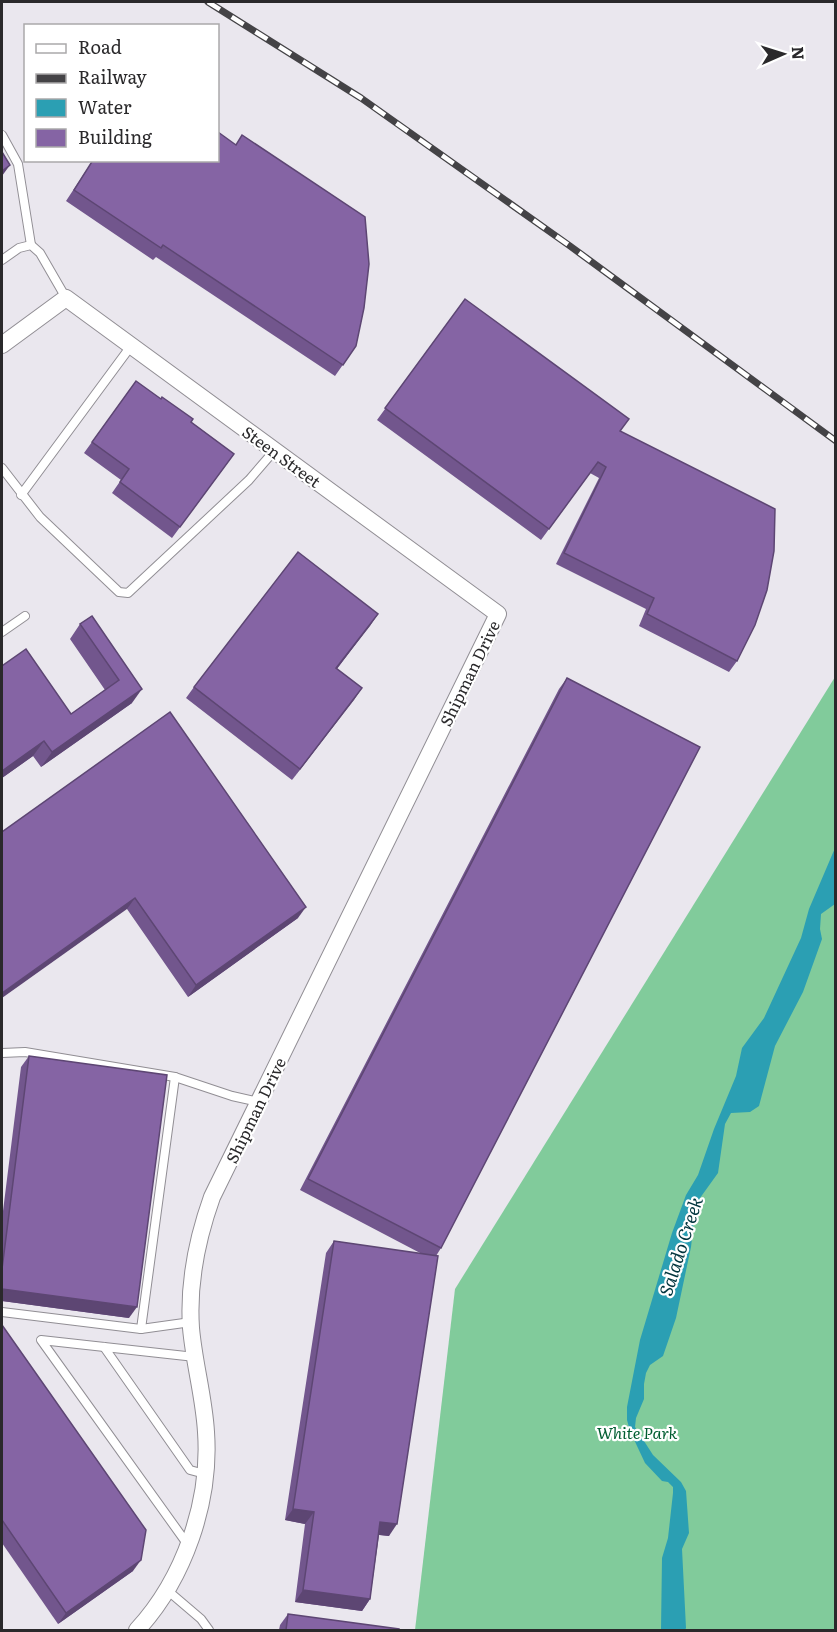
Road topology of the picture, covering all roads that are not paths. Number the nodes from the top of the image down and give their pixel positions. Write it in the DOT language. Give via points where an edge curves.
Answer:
graph roads {
  1 [pos="2,135"];
  2 [pos="31,245"];
  3 [pos="2,260"];
  4 [pos="66,298"];
  5 [pos="2,345"];
  6 [pos="131,346"];
  7 [pos="274,451"];
  8 [pos="2,468"];
  9 [pos="21,495"];
  10 [pos="498,614"];
  11 [pos="25,616"];
  12 [pos="2,632"];
  13 [pos="2,1053"];
  14 [pos="175,1077"];
  15 [pos="259,1102"];
  16 [pos="2,1312"];
  17 [pos="191,1322"];
  18 [pos="141,1329"];
  19 [pos="104,1347"];
  20 [pos="195,1357"];
  21 [pos="205,1474"];
  22 [pos="188,1546"];
  23 [pos="167,1590"];
  24 [pos="137,1630"];
  25 [pos="209,1630"];
  1 -- 2 [label="lane" via="18,164"];
  2 -- 3 [label="lane"];
  2 -- 4 [label="lane" via="40,253"];
  4 -- 5 [label="street"];
  4 -- 6 [label="street, Steen Street"];
  6 -- 7 [label="street, Steen Street"];
  6 -- 9 [label="lane"];
  7 -- 9 [label="lane" via="249,480 129,593 119,592"];
  7 -- 10 [label="street, Steen Street"];
  8 -- 9 [label="lane"];
  10 -- 15 [label="street, Shipman Drive"];
  11 -- 12 [label="lane"];
  13 -- 14 [label="lane" via="25,1052"];
  14 -- 15 [label="lane"];
  14 -- 18 [label="lane"];
  15 -- 17 [label="street, Shipman Drive" via="202,1225"];
  16 -- 18 [label="lane"];
  17 -- 18 [label="lane"];
  17 -- 20 [label="street, Shipman Drive"];
  19 -- 20 [label="lane"];
  19 -- 21 [label="lane" via="189,1470"];
  19 -- 22 [label="lane" via="41,1340"];
  20 -- 21 [label="street, Shipman Drive" via="207,1435"];
  21 -- 22 [label="street, Shipman Drive"];
  22 -- 23 [label="street, Shipman Drive"];
  23 -- 24 [label="street, Shipman Drive"];
  23 -- 25 [label="lane"];
}
